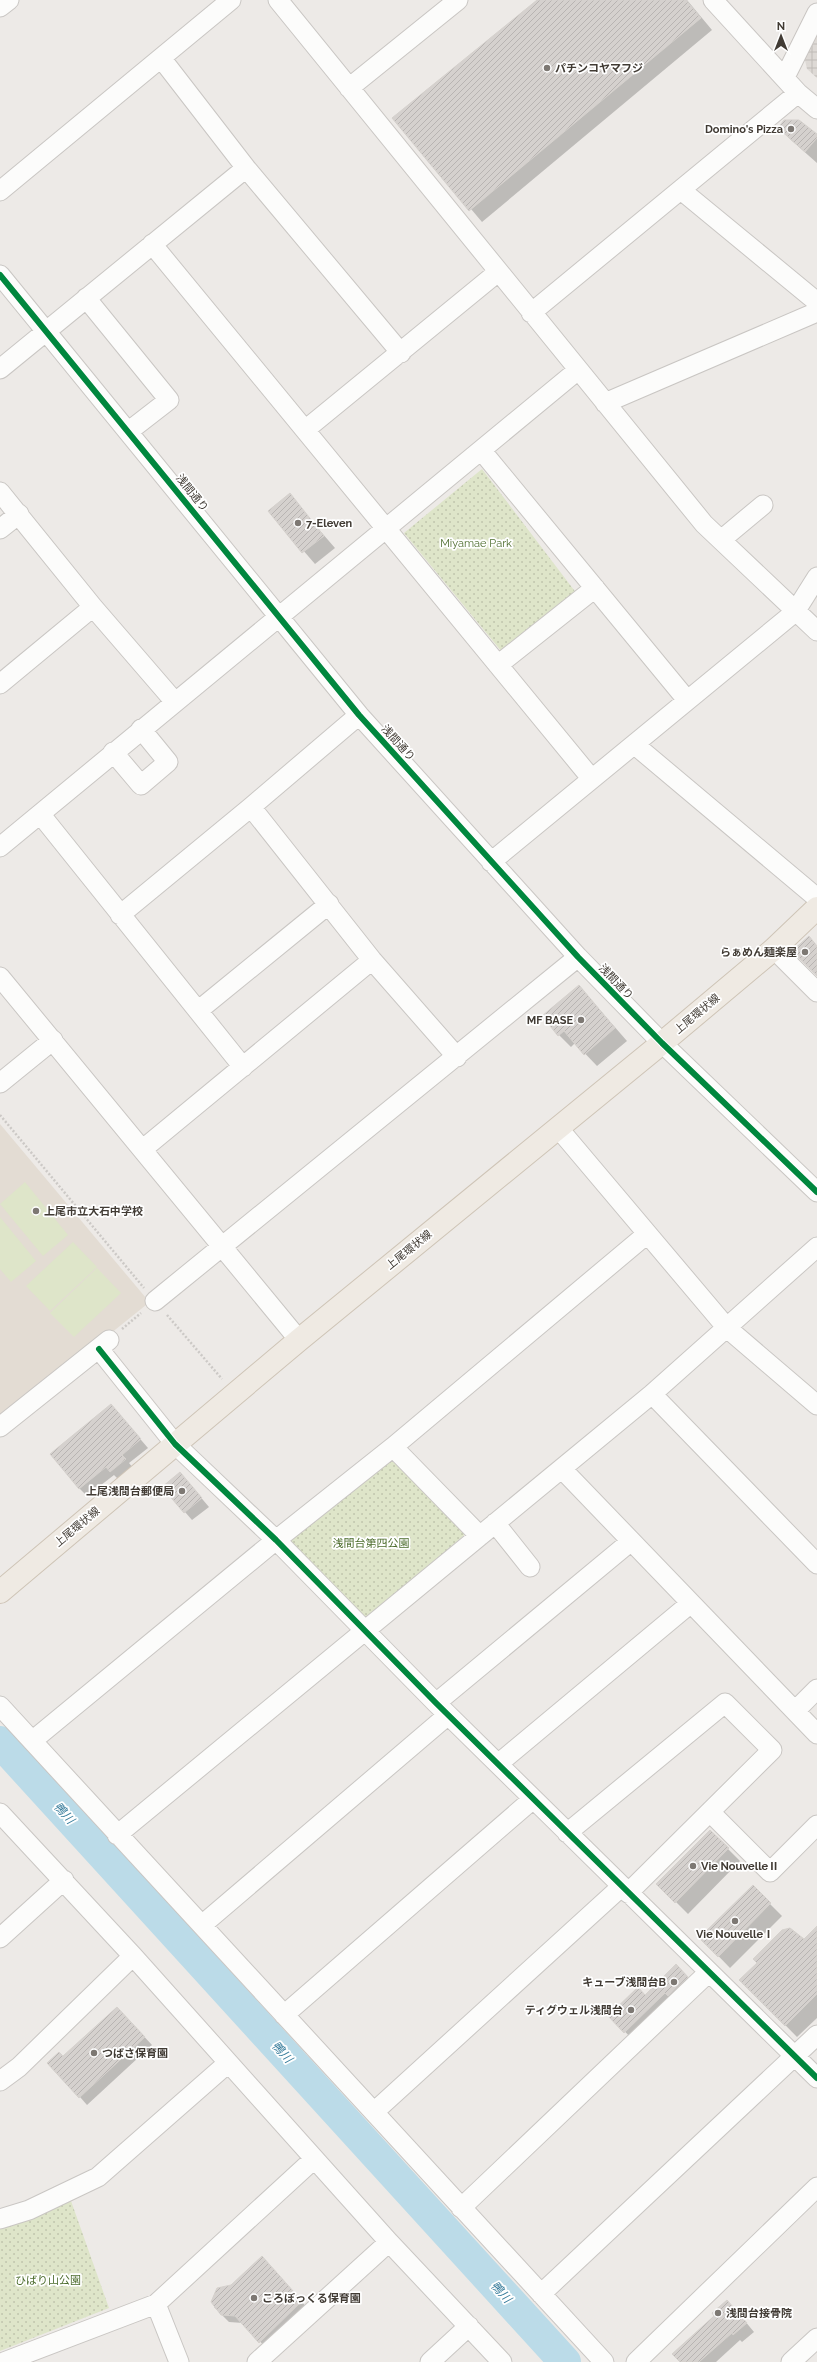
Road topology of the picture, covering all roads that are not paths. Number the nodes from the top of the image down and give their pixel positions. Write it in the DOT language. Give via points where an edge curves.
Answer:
graph roads {
  1 [pos="9,0"];
  2 [pos="231,0"];
  3 [pos="278,0"];
  4 [pos="458,0"];
  5 [pos="713,0"];
  6 [pos="0,7"];
  7 [pos="817,13"];
  8 [pos="161,58"];
  9 [pos="785,77"];
  10 [pos="349,88"];
  11 [pos="798,93"];
  12 [pos="817,110"];
  13 [pos="246,168"];
  14 [pos="681,190"];
  15 [pos="0,191"];
  16 [pos="152,244"];
  17 [pos="498,272"];
  18 [pos="0,275"];
  19 [pos="86,298"];
  20 [pos="817,302"];
  21 [pos="817,312"];
  22 [pos="532,313"];
  23 [pos="46,331"];
  24 [pos="401,353"];
  25 [pos="0,369"];
  26 [pos="578,370"];
  27 [pos="605,403"];
  28 [pos="306,430"];
  29 [pos="129,431"];
  30 [pos="481,450"];
  31 [pos="0,492"];
  32 [pos="764,505"];
  33 [pos="18,514"];
  34 [pos="386,528"];
  35 [pos="0,529"];
  36 [pos="721,540"];
  37 [pos="817,577"];
  38 [pos="595,588"];
  39 [pos="92,607"];
  40 [pos="795,612"];
  41 [pos="279,616"];
  42 [pos="817,631"];
  43 [pos="498,665"];
  44 [pos="0,684"];
  45 [pos="687,700"];
  46 [pos="175,702"];
  47 [pos="359,715"];
  48 [pos="141,730"];
  49 [pos="635,745"];
  50 [pos="113,752"];
  51 [pos="591,778"];
  52 [pos="251,807"];
  53 [pos="41,815"];
  54 [pos="0,847"];
  55 [pos="491,862"];
  56 [pos="817,898"];
  57 [pos="328,904"];
  58 [pos="817,908"];
  59 [pos="120,915"];
  60 [pos="774,949"];
  61 [pos="578,957"];
  62 [pos="372,960"];
  63 [pos="0,977"];
  64 [pos="817,992"];
  65 [pos="199,1010"];
  66 [pos="52,1040"];
  67 [pos="662,1043"];
  68 [pos="457,1057"];
  69 [pos="243,1067"];
  70 [pos="0,1083"];
  71 [pos="559,1129"];
  72 [pos="143,1149"];
  73 [pos="817,1192"];
  74 [pos="647,1234"];
  75 [pos="222,1246"];
  76 [pos="817,1247"];
  77 [pos="155,1301"];
  78 [pos="727,1328"];
  79 [pos="299,1340"];
  80 [pos="652,1394"];
  81 [pos="817,1405"];
  82 [pos="0,1427"];
  83 [pos="175,1444"];
  84 [pos="393,1447"];
  85 [pos="562,1469"];
  86 [pos="495,1523"];
  87 [pos="480,1536"];
  88 [pos="276,1540"];
  89 [pos="630,1542"];
  90 [pos="817,1564"];
  91 [pos="530,1567"];
  92 [pos="0,1592"];
  93 [pos="691,1603"];
  94 [pos="365,1630"];
  95 [pos="817,1689"];
  96 [pos="0,1706"];
  97 [pos="442,1709"];
  98 [pos="795,1711"];
  99 [pos="817,1734"];
  100 [pos="32,1741"];
  101 [pos="498,1764"];
  102 [pos="533,1799"];
  103 [pos="710,1812"];
  104 [pos="0,1813"];
  105 [pos="817,1825"];
  106 [pos="567,1833"];
  107 [pos="117,1835"];
  108 [pos="64,1880"];
  109 [pos="625,1890"];
  110 [pos="202,1925"];
  111 [pos="0,1938"];
  112 [pos="133,1956"];
  113 [pos="709,1972"];
  114 [pos="284,2015"];
  115 [pos="817,2035"];
  116 [pos="795,2055"];
  117 [pos="228,2063"];
  118 [pos="817,2078"];
  119 [pos="0,2081"];
  120 [pos="374,2112"];
  121 [pos="314,2159"];
  122 [pos="817,2187"];
  123 [pos="461,2208"];
  124 [pos="0,2219"];
  125 [pos="389,2242"];
  126 [pos="541,2294"];
  127 [pos="156,2304"];
  128 [pos="469,2326"];
  129 [pos="817,2338"];
  130 [pos="4,2362"];
  131 [pos="179,2362"];
  132 [pos="257,2362"];
  133 [pos="430,2362"];
  134 [pos="502,2362"];
  135 [pos="604,2362"];
  136 [pos="636,2362"];
  137 [pos="791,2362"];
  1 -- 6 [label="street"];
  2 -- 8 [label="street"];
  3 -- 10 [label="street"];
  4 -- 10 [label="street"];
  5 -- 9 [label="street"];
  7 -- 9 [label="street"];
  8 -- 13 [label="street"];
  8 -- 15 [label="street"];
  9 -- 11 [label="street"];
  10 -- 17 [label="street"];
  11 -- 12 [label="street"];
  11 -- 14 [label="street"];
  13 -- 16 [label="street"];
  13 -- 24 [label="street"];
  14 -- 20 [label="street"];
  14 -- 22 [label="street"];
  16 -- 19 [label="street"];
  16 -- 28 [label="street"];
  17 -- 22 [label="street"];
  17 -- 24 [label="street"];
  18 -- 23 [label="street, 浅間通り"];
  19 -- 23 [label="street"];
  19 -- 29 [label="street" via="169,400"];
  21 -- 27 [label="street"];
  22 -- 26 [label="street"];
  23 -- 25 [label="street"];
  23 -- 29 [label="street, 浅間通り"];
  24 -- 28 [label="street"];
  26 -- 27 [label="street"];
  26 -- 30 [label="street"];
  27 -- 36 [label="street" via="704,524"];
  28 -- 34 [label="street"];
  29 -- 41 [label="street, 浅間通り"];
  30 -- 34 [label="street"];
  30 -- 38 [label="street"];
  31 -- 33 [label="street"];
  32 -- 36 [label="street"];
  33 -- 35 [label="street"];
  33 -- 39 [label="street"];
  34 -- 41 [label="street"];
  34 -- 43 [label="street"];
  36 -- 40 [label="street"];
  37 -- 40 [label="street"];
  38 -- 43 [label="street"];
  38 -- 45 [label="street"];
  39 -- 44 [label="street"];
  39 -- 46 [label="street"];
  40 -- 42 [label="street"];
  40 -- 45 [label="street"];
  41 -- 46 [label="street"];
  41 -- 47 [label="street, 浅間通り"];
  43 -- 51 [label="street"];
  45 -- 49 [label="street"];
  46 -- 48 [label="street"];
  47 -- 52 [label="street"];
  47 -- 55 [label="street, 浅間通り"];
  48 -- 50 [label="street"];
  48 -- 50 [label="street" via="168,762 141,784"];
  49 -- 51 [label="street"];
  49 -- 56 [label="street"];
  50 -- 53 [label="street"];
  51 -- 55 [label="street"];
  52 -- 57 [label="street"];
  52 -- 59 [label="street"];
  53 -- 54 [label="street"];
  53 -- 59 [label="street"];
  55 -- 61 [label="street, 浅間通り"];
  57 -- 62 [label="street"];
  57 -- 65 [label="street"];
  58 -- 60 [label="main road, 上尾環状線"];
  59 -- 65 [label="street"];
  60 -- 64 [label="street"];
  60 -- 67 [label="main road, 上尾環状線"];
  61 -- 67 [label="street, 浅間通り"];
  61 -- 68 [label="street"];
  62 -- 68 [label="street"];
  62 -- 69 [label="street"];
  63 -- 66 [label="street"];
  65 -- 69 [label="street"];
  66 -- 70 [label="street"];
  66 -- 72 [label="street"];
  67 -- 71 [label="main road, 上尾環状線"];
  67 -- 73 [label="street, 浅間通り"];
  68 -- 75 [label="street"];
  69 -- 72 [label="street"];
  71 -- 74 [label="street"];
  71 -- 79 [label="main road, 上尾環状線"];
  72 -- 75 [label="street"];
  74 -- 78 [label="street"];
  74 -- 84 [label="street"];
  75 -- 77 [label="street"];
  75 -- 79 [label="street"];
  76 -- 78 [label="street"];
  78 -- 80 [label="street"];
  78 -- 81 [label="street"];
  79 -- 83 [label="main road, 上尾環状線"];
  80 -- 85 [label="street"];
  80 -- 90 [label="street"];
  82 -- 83 [label="street" via="104,1344"];
  83 -- 88 [label="street"];
  83 -- 92 [label="main road, 上尾環状線"];
  84 -- 87 [label="street"];
  84 -- 88 [label="street"];
  85 -- 86 [label="street"];
  85 -- 89 [label="street"];
  86 -- 87 [label="street"];
  86 -- 91 [label="street"];
  87 -- 94 [label="street"];
  88 -- 94 [label="street"];
  88 -- 100 [label="street"];
  89 -- 93 [label="street"];
  89 -- 97 [label="street"];
  93 -- 98 [label="street"];
  93 -- 101 [label="street"];
  94 -- 97 [label="street"];
  94 -- 107 [label="street"];
  95 -- 98 [label="street"];
  96 -- 100 [label="street"];
  97 -- 101 [label="street"];
  97 -- 110 [label="street"];
  98 -- 99 [label="street"];
  100 -- 107 [label="street"];
  101 -- 102 [label="street"];
  102 -- 106 [label="street"];
  102 -- 114 [label="street"];
  103 -- 105 [label="street" via="770,1872"];
  103 -- 106 [label="street" via="772,1750 725,1702"];
  103 -- 109 [label="street"];
  104 -- 108 [label="street"];
  106 -- 109 [label="street"];
  107 -- 110 [label="street"];
  108 -- 111 [label="street"];
  108 -- 112 [label="street"];
  109 -- 113 [label="street"];
  109 -- 120 [label="street"];
  110 -- 114 [label="street"];
  112 -- 117 [label="street"];
  112 -- 119 [label="street" via="19,2067"];
  113 -- 116 [label="street"];
  113 -- 123 [label="street"];
  114 -- 120 [label="street"];
  115 -- 116 [label="street"];
  116 -- 118 [label="street"];
  116 -- 126 [label="street"];
  117 -- 121 [label="street"];
  117 -- 124 [label="street" via="98,2177 29,2210"];
  120 -- 123 [label="street"];
  121 -- 125 [label="street"];
  121 -- 127 [label="street"];
  122 -- 136 [label="street"];
  123 -- 126 [label="street"];
  125 -- 128 [label="street"];
  125 -- 132 [label="street"];
  126 -- 135 [label="street"];
  127 -- 130 [label="street"];
  127 -- 131 [label="street"];
  128 -- 133 [label="street"];
  128 -- 134 [label="street"];
  129 -- 137 [label="street"];
}
